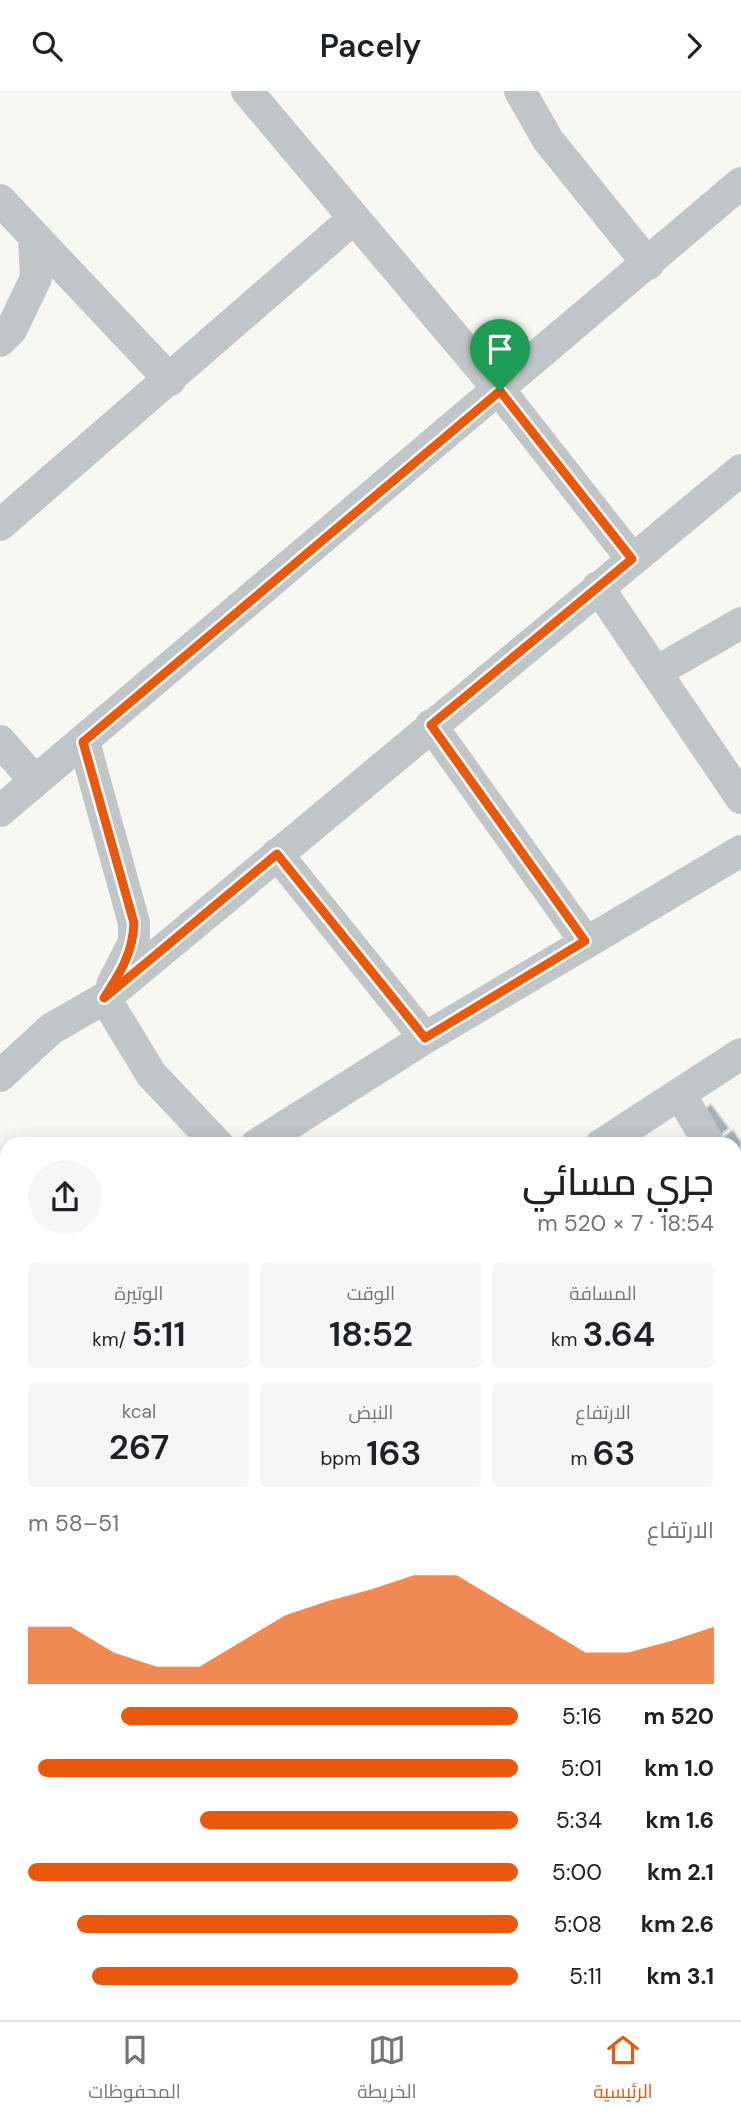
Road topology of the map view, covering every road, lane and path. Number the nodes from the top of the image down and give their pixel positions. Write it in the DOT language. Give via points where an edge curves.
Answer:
graph roads {
  1 [pos="523,93"];
  2 [pos="256,94"];
  3 [pos="741,183"];
  4 [pos="0,200"];
  5 [pos="353,219"];
  6 [pos="34,236"];
  7 [pos="648,264"];
  8 [pos="0,341"];
  9 [pos="170,380"];
  10 [pos="500,391"];
  11 [pos="741,470"];
  12 [pos="0,525"];
  13 [pos="632,559"];
  14 [pos="598,586"];
  15 [pos="741,623"];
  16 [pos="656,672"];
  17 [pos="431,725"];
  18 [pos="0,741"];
  19 [pos="83,742"];
  20 [pos="35,781"];
  21 [pos="741,798"];
  22 [pos="0,811"];
  23 [pos="741,851"];
  24 [pos="277,854"];
  25 [pos="585,941"];
  26 [pos="104,998"];
  27 [pos="425,1038"];
  28 [pos="741,1054"];
  29 [pos="0,1076"];
  30 [pos="680,1094"];
  31 [pos="210,1137"];
  32 [pos="279,1137"];
  33 [pos="613,1137"];
  34 [pos="705,1137"];
  1 -- 7 [label="street" via="548,140"];
  2 -- 5 [label="street"];
  3 -- 7 [label="street"];
  4 -- 6 [label="street"];
  5 -- 9 [label="street"];
  5 -- 10 [label="street"];
  6 -- 8 [label="street" via="36,278 11,330"];
  6 -- 9 [label="street"];
  7 -- 10 [label="street"];
  9 -- 12 [label="street"];
  10 -- 13 [label="street"];
  10 -- 19 [label="street"];
  11 -- 13 [label="street"];
  13 -- 14 [label="street"];
  14 -- 16 [label="street"];
  14 -- 17 [label="street"];
  15 -- 16 [label="street"];
  16 -- 21 [label="street"];
  17 -- 24 [label="street"];
  17 -- 25 [label="street"];
  18 -- 20 [label="street"];
  19 -- 20 [label="street"];
  19 -- 26 [label="street" via="134,923 134,942 127,960"];
  20 -- 22 [label="street"];
  23 -- 25 [label="street"];
  24 -- 26 [label="street"];
  24 -- 27 [label="street"];
  25 -- 27 [label="street"];
  26 -- 29 [label="street" via="51,1029"];
  26 -- 31 [label="street" via="151,1074"];
  27 -- 32 [label="street"];
  28 -- 30 [label="street"];
  30 -- 33 [label="street"];
  30 -- 34 [label="street"];
}
